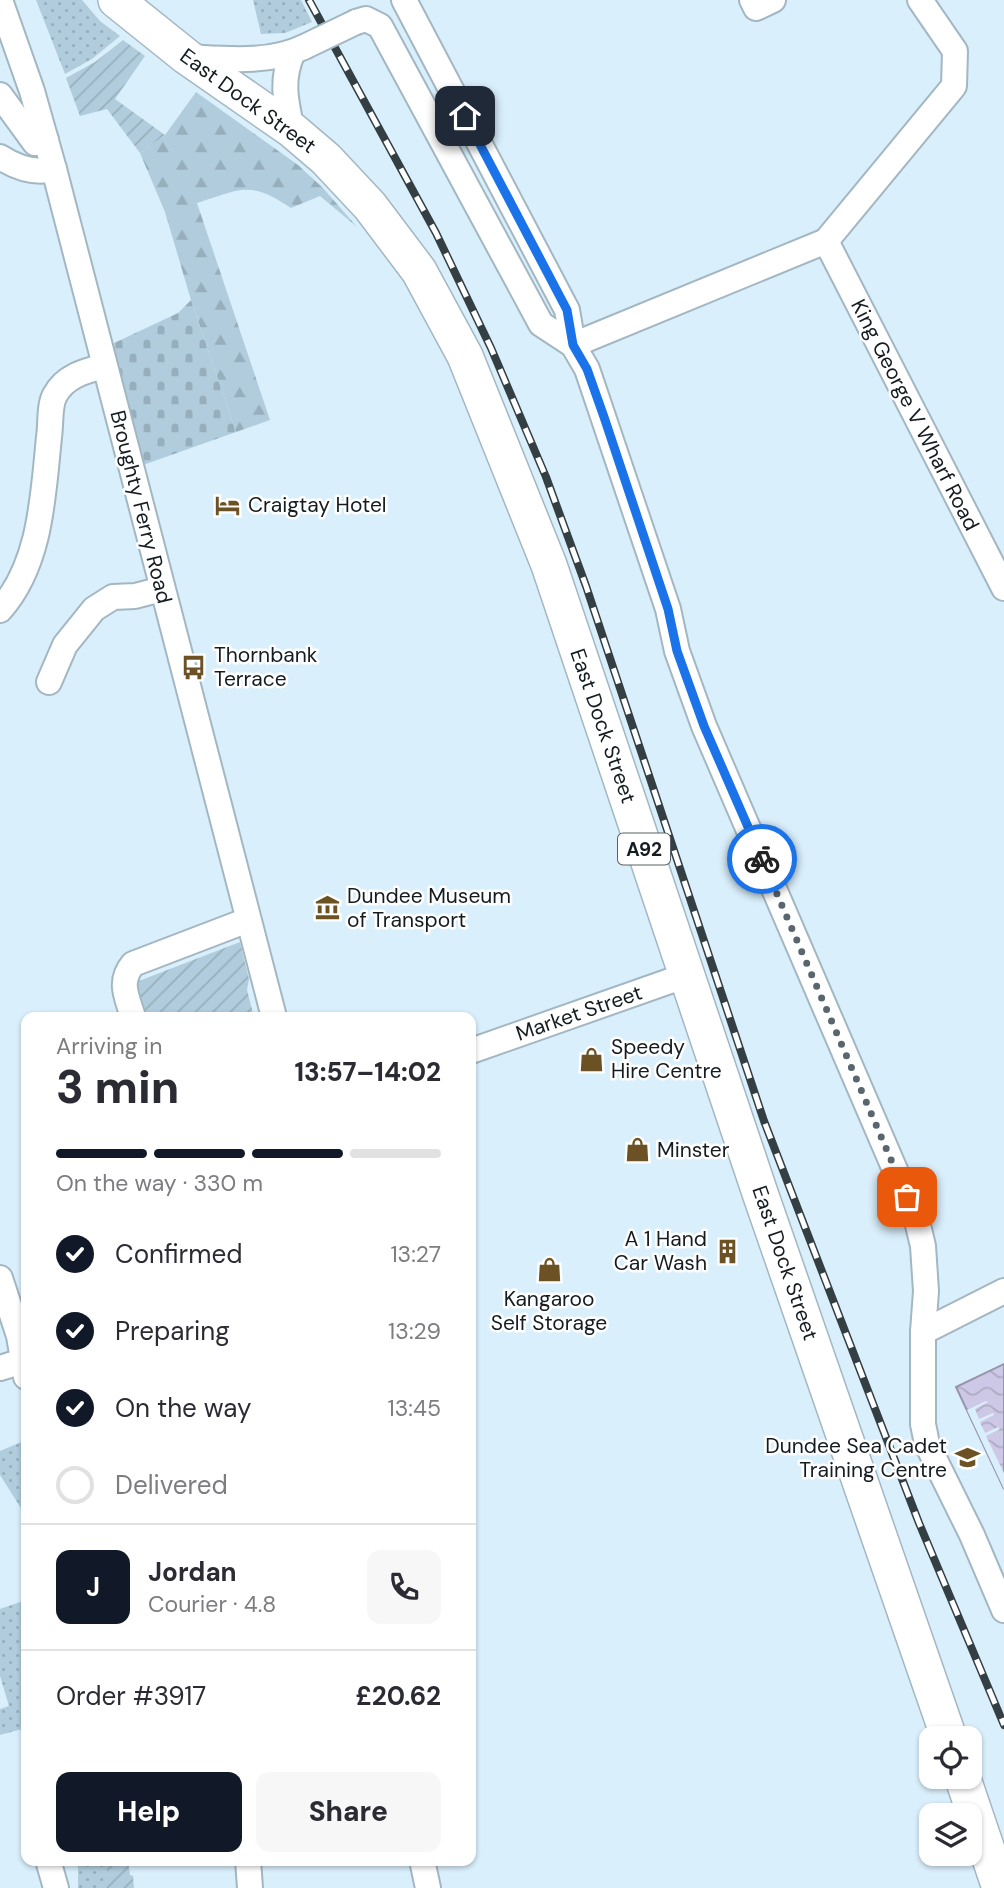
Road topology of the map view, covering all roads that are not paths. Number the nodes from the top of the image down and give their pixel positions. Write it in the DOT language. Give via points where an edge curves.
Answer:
graph roads {
  1 [pos="0,0"];
  2 [pos="116,0"];
  3 [pos="404,0"];
  4 [pos="752,0"];
  5 [pos="773,0"];
  6 [pos="920,0"];
  7 [pos="299,50"];
  8 [pos="187,57"];
  9 [pos="0,95"];
  10 [pos="292,131"];
  11 [pos="46,141"];
  12 [pos="0,158"];
  13 [pos="54,169"];
  14 [pos="826,241"];
  15 [pos="573,345"];
  16 [pos="104,366"];
  17 [pos="1004,588"];
  18 [pos="162,589"];
  19 [pos="0,610"];
  20 [pos="49,682"];
  21 [pos="248,920"];
  22 [pos="687,975"];
  23 [pos="132,1012"];
  24 [pos="273,1012"];
  25 [pos="476,1049"];
  26 [pos="0,1278"];
  27 [pos="1004,1291"];
  28 [pos="923,1332"];
  29 [pos="19,1366"];
  30 [pos="1004,1610"];
  31 [pos="945,1726"];
  32 [pos="966,1789"];
  33 [pos="50,1866"];
  34 [pos="248,1866"];
  35 [pos="423,1866"];
  36 [pos="56,1888"];
  37 [pos="250,1888"];
  38 [pos="428,1888"];
  39 [pos="1000,1888"];
  1 -- 11 [label="street, Broughty Ferry Road"];
  2 -- 8 [label="highway, East Dock Street / A92"];
  3 -- 15 [label="street" via="567,310"];
  4 -- 5 [label="street" via="756,8"];
  6 -- 14 [label="street" via="955,51 954,86"];
  7 -- 8 [label="street" via="246,60"];
  7 -- 10 [label="street" via="286,68"];
  7 -- 15 [label="street, bridge" via="366,19 380,26 541,324"];
  8 -- 10 [label="highway, East Dock Street / A92"];
  9 -- 11 [label="street" via="35,144"];
  10 -- 22 [label="highway, East Dock Street / A92" via="326,159 400,244 432,292 465,356 549,565"];
  11 -- 13 [label="street, Broughty Ferry Road"];
  12 -- 13 [label="street" via="32,170"];
  13 -- 16 [label="street, Broughty Ferry Road"];
  14 -- 15 [label="street"];
  14 -- 17 [label="street, King George V Wharf Road"];
  15 -- 28 [label="street" via="604,417 704,726 917,1221 926,1291"];
  16 -- 18 [label="street, Broughty Ferry Road"];
  16 -- 19 [label="street" via="75,374 54,395 29,563 13,596"];
  18 -- 20 [label="street" via="113,597 94,609 65,645"];
  18 -- 21 [label="street, Broughty Ferry Road"];
  21 -- 23 [label="street" via="133,964 125,973 124,986"];
  21 -- 24 [label="street, Broughty Ferry Road"];
  22 -- 25 [label="street, Market Street"];
  22 -- 31 [label="highway, East Dock Street / A92"];
  26 -- 29 [label="street" via="19,1336"];
  27 -- 28 [label="street"];
  28 -- 30 [label="street" via="927,1444"];
  32 -- 39 [label="highway"];
  33 -- 36 [label="street"];
  34 -- 37 [label="street"];
  35 -- 38 [label="street"];
}
